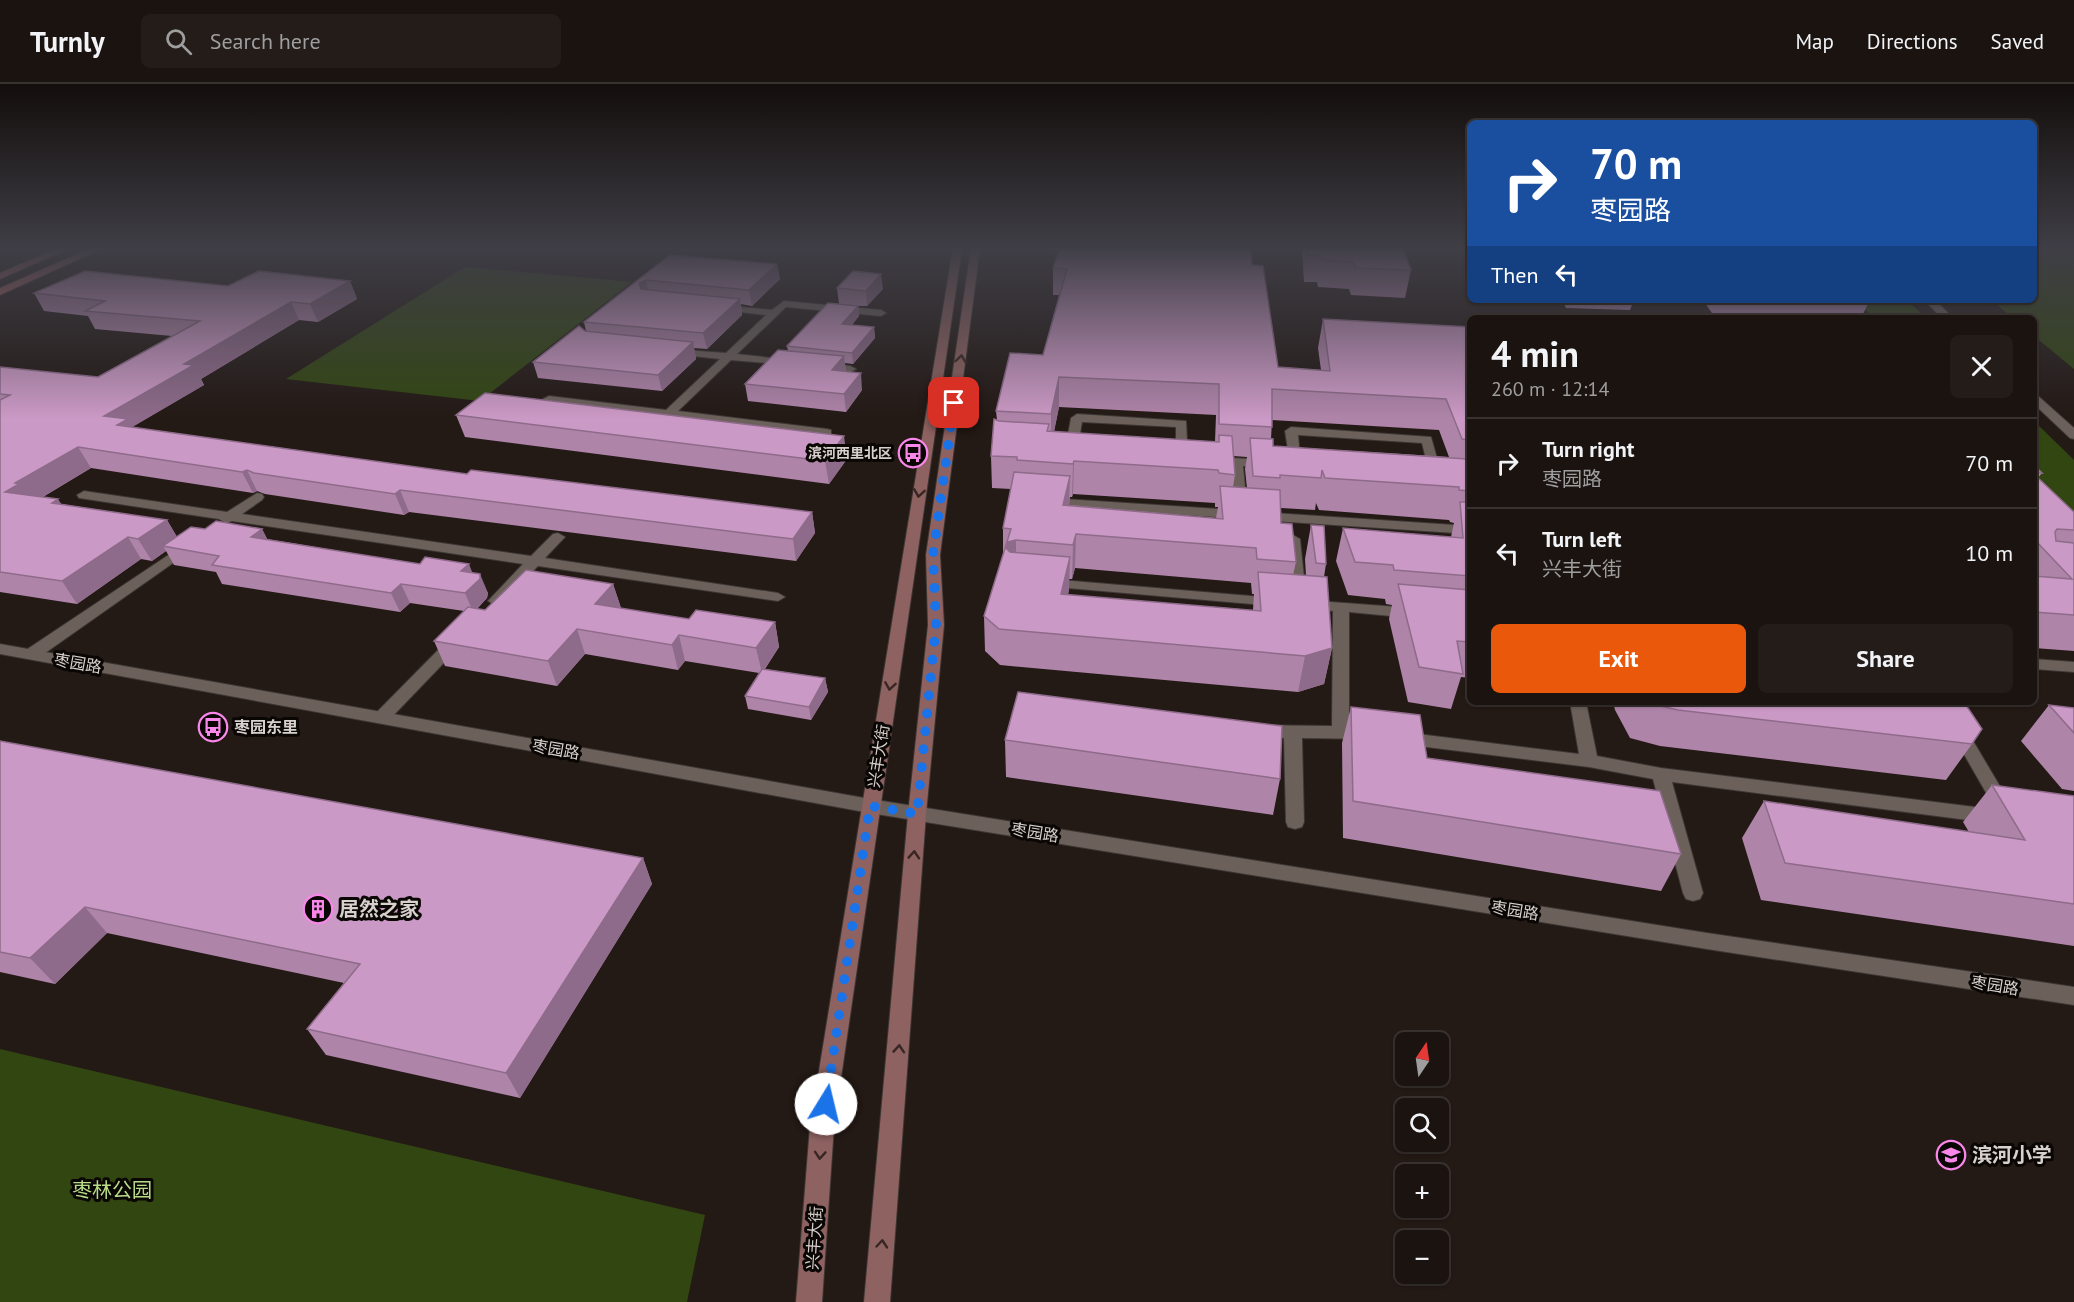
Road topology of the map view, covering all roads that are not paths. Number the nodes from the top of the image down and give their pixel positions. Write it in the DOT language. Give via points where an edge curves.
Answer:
graph roads {
  1 [pos="783,305"];
  2 [pos="792,305"];
  3 [pos="949,305"];
  4 [pos="968,305"];
  5 [pos="706,306"];
  6 [pos="774,313"];
  7 [pos="881,314"];
  8 [pos="659,349"];
  9 [pos="728,356"];
  10 [pos="850,369"];
  11 [pos="549,399"];
  12 [pos="2037,401"];
  13 [pos="668,414"];
  14 [pos="827,433"];
  15 [pos="2074,435"];
  16 [pos="1071,451"];
  17 [pos="1236,462"];
  18 [pos="1435,476"];
  19 [pos="84,495"];
  20 [pos="257,497"];
  21 [pos="1035,501"];
  22 [pos="1240,515"];
  23 [pos="230,516"];
  24 [pos="1291,518"];
  25 [pos="1467,530"];
  26 [pos="558,537"];
  27 [pos="534,561"];
  28 [pos="1039,583"];
  29 [pos="778,597"];
  30 [pos="1300,604"];
  31 [pos="1341,607"];
  32 [pos="486,610"];
  33 [pos="1423,614"];
  34 [pos="470,627"];
  35 [pos="0,649"];
  36 [pos="32,654"];
  37 [pos="2037,664"];
  38 [pos="2074,667"];
  39 [pos="1579,705"];
  40 [pos="1944,705"];
  41 [pos="381,718"];
  42 [pos="1246,730"];
  43 [pos="1340,730"];
  44 [pos="1293,735"];
  45 [pos="1589,760"];
  46 [pos="1661,774"];
  47 [pos="870,806"];
  48 [pos="917,814"];
  49 [pos="1294,822"];
  50 [pos="1693,893"];
  51 [pos="2074,996"];
  52 [pos="809,1302"];
  53 [pos="877,1302"];
  1 -- 6 [label="street"];
  2 -- 7 [label="street"];
  3 -- 47 [label="main road, 兴丰大街, one-way"];
  48 -- 4 [label="main road, one-way" via="936,625 933,555"];
  5 -- 6 [label="street"];
  6 -- 9 [label="street"];
  8 -- 9 [label="street"];
  9 -- 10 [label="street"];
  9 -- 13 [label="street"];
  11 -- 13 [label="street"];
  12 -- 15 [label="street"];
  13 -- 14 [label="street"];
  16 -- 17 [label="street" via="1077,418 1182,424 1188,459"];
  17 -- 18 [label="street" via="1301,467 1291,431 1427,440"];
  17 -- 22 [label="street"];
  19 -- 23 [label="street"];
  20 -- 23 [label="street"];
  21 -- 22 [label="street"];
  22 -- 24 [label="street"];
  23 -- 27 [label="street"];
  23 -- 36 [label="street"];
  24 -- 25 [label="street"];
  24 -- 30 [label="street"];
  26 -- 27 [label="street"];
  27 -- 29 [label="street"];
  27 -- 32 [label="street"];
  28 -- 30 [label="street"];
  30 -- 31 [label="street"];
  31 -- 33 [label="street"];
  31 -- 43 [label="street"];
  34 -- 41 [label="street"];
  35 -- 36 [label="street, 枣园路"];
  36 -- 41 [label="street, 枣园路"];
  37 -- 38 [label="street"];
  39 -- 45 [label="street"];
  40 -- 46 [label="street" via="2010,819"];
  41 -- 47 [label="street, 枣园路"];
  42 -- 44 [label="street"];
  43 -- 44 [label="street"];
  43 -- 45 [label="street"];
  44 -- 49 [label="street"];
  45 -- 46 [label="street"];
  46 -- 50 [label="street"];
  47 -- 48 [label="street, 枣园路"];
  47 -- 52 [label="main road, 兴丰大街, one-way" via="822,1126"];
  48 -- 51 [label="street, 枣园路"];
  53 -- 48 [label="main road, one-way"];
}
